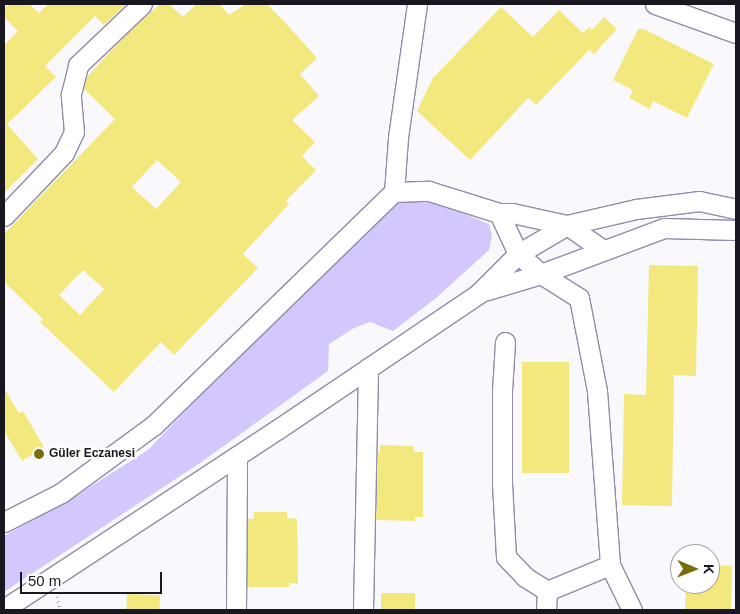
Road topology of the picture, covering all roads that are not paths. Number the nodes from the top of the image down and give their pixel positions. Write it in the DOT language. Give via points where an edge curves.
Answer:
graph roads {
  1 [pos="142,4"];
  2 [pos="417,4"];
  3 [pos="655,4"];
  4 [pos="736,33"];
  5 [pos="394,192"];
  6 [pos="736,209"];
  7 [pos="499,213"];
  8 [pos="4,216"];
  9 [pos="566,226"];
  10 [pos="736,230"];
  11 [pos="603,250"];
  12 [pos="518,254"];
  13 [pos="541,274"];
  14 [pos="478,294"];
  15 [pos="505,342"];
  16 [pos="368,368"];
  17 [pos="237,456"];
  18 [pos="4,522"];
  19 [pos="610,565"];
  20 [pos="547,591"];
  21 [pos="4,609"];
  22 [pos="236,610"];
  23 [pos="363,610"];
  24 [pos="546,610"];
  25 [pos="632,610"];
  1 -- 8 [label="street" via="78,64 71,94 74,132 64,153"];
  2 -- 5 [label="street" via="398,138"];
  3 -- 4 [label="street"];
  5 -- 7 [label="street" via="429,191"];
  5 -- 18 [label="street" via="154,425 61,493"];
  6 -- 9 [label="street" via="699,200 636,209"];
  7 -- 9 [label="street"];
  7 -- 12 [label="street"];
  9 -- 11 [label="street"];
  9 -- 12 [label="street"];
  10 -- 11 [label="street" via="664,228"];
  11 -- 13 [label="street"];
  12 -- 13 [label="street"];
  12 -- 14 [label="street"];
  13 -- 14 [label="street"];
  13 -- 19 [label="street" via="578,298 586,330 597,391"];
  14 -- 16 [label="street"];
  15 -- 20 [label="street" via="502,483 506,557 526,577"];
  16 -- 17 [label="street"];
  16 -- 23 [label="street"];
  17 -- 21 [label="street"];
  17 -- 22 [label="street"];
  19 -- 20 [label="street"];
  19 -- 25 [label="street"];
  20 -- 24 [label="street"];
}
